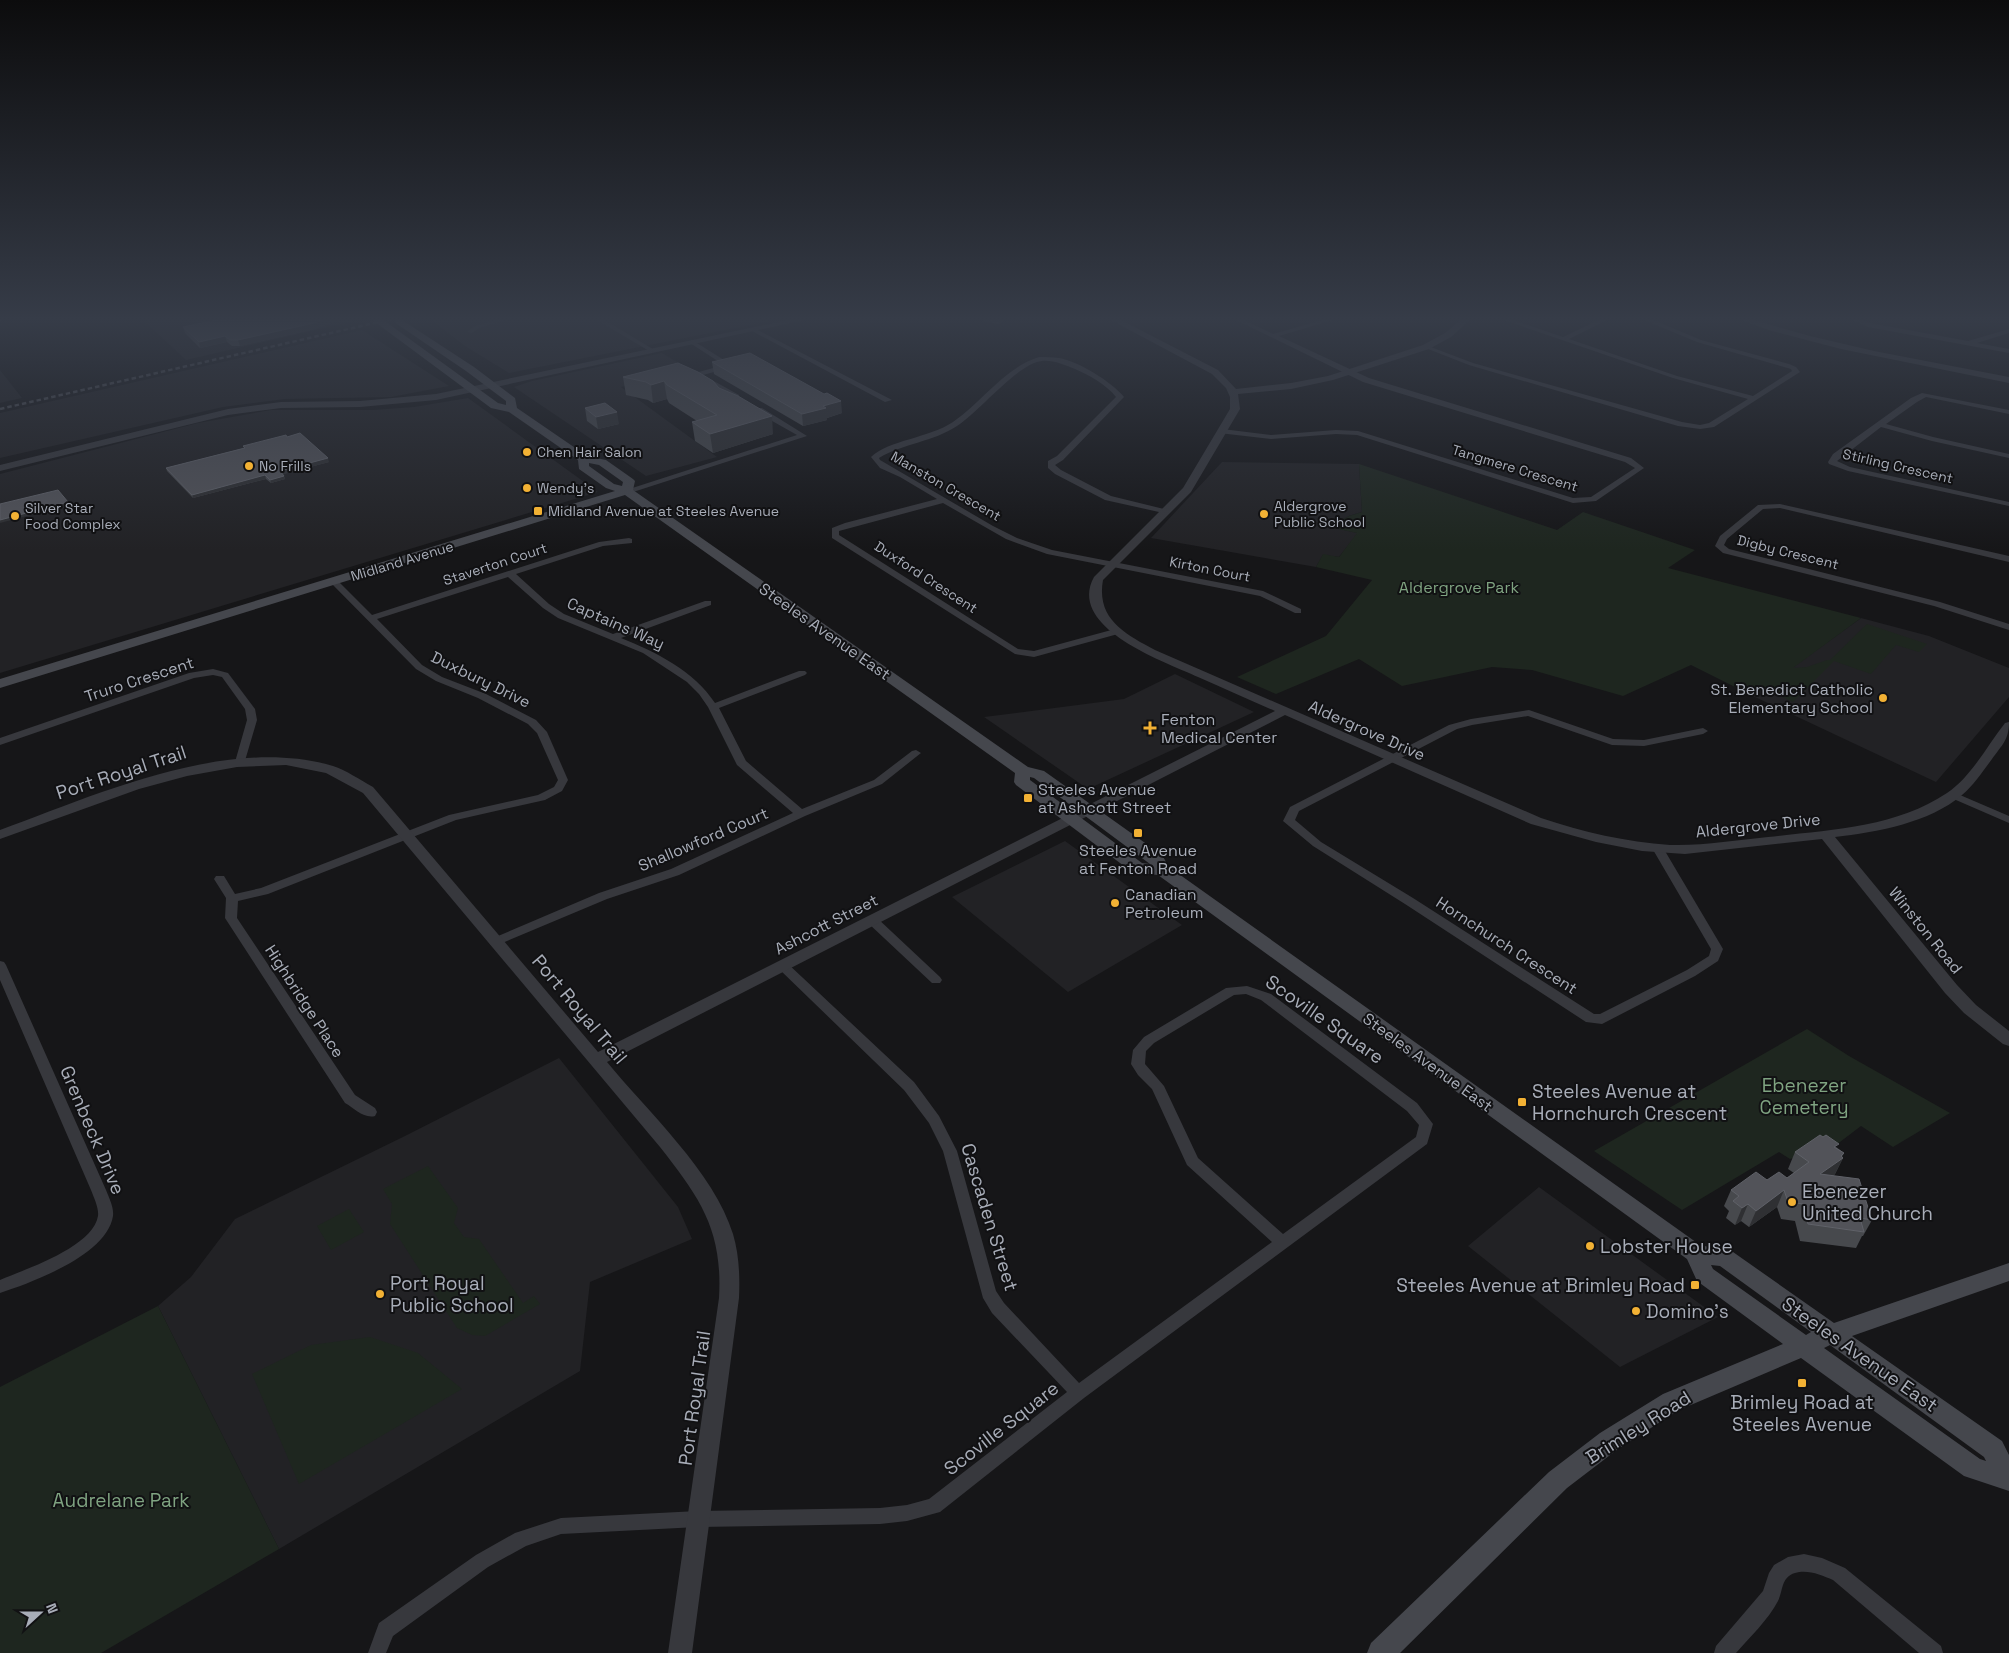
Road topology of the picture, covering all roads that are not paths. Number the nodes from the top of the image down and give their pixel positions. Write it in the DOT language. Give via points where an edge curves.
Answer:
graph roads {
  1 [pos="439,396"];
  2 [pos="482,396"];
  3 [pos="506,396"];
  4 [pos="736,396"];
  5 [pos="881,396"];
  6 [pos="987,396"];
  7 [pos="1119,396"];
  8 [pos="1234,396"];
  9 [pos="1415,396"];
  10 [pos="1586,396"];
  11 [pos="1746,396"];
  12 [pos="1756,396"];
  13 [pos="1922,396"];
  14 [pos="1931,396"];
  15 [pos="1753,398"];
  16 [pos="726,400"];
  17 [pos="888,400"];
  18 [pos="753,408"];
  19 [pos="512,409"];
  20 [pos="2009,412"];
  21 [pos="1882,425"];
  22 [pos="1222,431"];
  23 [pos="2009,456"];
  24 [pos="0,468"];
  25 [pos="627,491"];
  26 [pos="943,500"];
  27 [pos="2009,504"];
  28 [pos="1165,512"];
  29 [pos="629,541"];
  30 [pos="2009,559"];
  31 [pos="1113,564"];
  32 [pos="510,574"];
  33 [pos="334,582"];
  34 [pos="708,603"];
  35 [pos="1298,611"];
  36 [pos="371,618"];
  37 [pos="2009,627"];
  38 [pos="1115,632"];
  39 [pos="614,637"];
  40 [pos="802,673"];
  41 [pos="0,684"];
  42 [pos="713,707"];
  43 [pos="1284,711"];
  44 [pos="2009,726"];
  45 [pos="1703,731"];
  46 [pos="0,742"];
  47 [pos="916,752"];
  48 [pos="1393,759"];
  49 [pos="240,762"];
  50 [pos="1023,771"];
  51 [pos="1953,795"];
  52 [pos="1089,810"];
  53 [pos="801,814"];
  54 [pos="1072,819"];
  55 [pos="2009,820"];
  56 [pos="1825,834"];
  57 [pos="0,836"];
  58 [pos="406,836"];
  59 [pos="1658,848"];
  60 [pos="1162,870"];
  61 [pos="220,879"];
  62 [pos="232,898"];
  63 [pos="872,920"];
  64 [pos="495,942"];
  65 [pos="0,966"];
  66 [pos="782,966"];
  67 [pos="936,980"];
  68 [pos="2009,1040"];
  69 [pos="596,1060"];
  70 [pos="370,1112"];
  71 [pos="1282,1242"];
  72 [pos="1695,1253"];
  73 [pos="2009,1272"];
  74 [pos="0,1287"];
  75 [pos="1832,1334"];
  76 [pos="1803,1345"];
  77 [pos="1078,1394"];
  78 [pos="2008,1478"];
  79 [pos="698,1519"];
  80 [pos="378,1653"];
  81 [pos="680,1653"];
  82 [pos="1381,1653"];
  83 [pos="1723,1653"];
  84 [pos="1934,1653"];
  1 -- 24 [label="street" via="399,402 252,408"];
  2 -- 19 [label="main road, Steeles Avenue East" via="495,406"];
  3 -- 19 [label="main road, Steeles Avenue East" via="511,400"];
  4 -- 16 [label="street" via="739,398"];
  5 -- 17 [label="street"];
  6 -- 26 [label="street, Manston Crescent" via="955,424 875,457 884,466"];
  7 -- 28 [label="street, Manston Crescent" via="1051,466 1108,498"];
  8 -- 22 [label="street, Aldergrove Drive" via="1234,409"];
  9 -- 22 [label="street, Tangmere Crescent" via="1628,460 1640,468 1592,499 1573,501 1358,433 1272,437"];
  10 -- 15 [label="street" via="1706,427"];
  11 -- 15 [label="street"];
  12 -- 15 [label="street"];
  13 -- 21 [label="street, Stirling Crescent"];
  14 -- 20 [label="street, Stirling Crescent"];
  18 -- 25 [label="street, Midland Avenue" via="803,436"];
  19 -- 25 [label="main road, Steeles Avenue East" via="584,459 583,467 610,486"];
  21 -- 23 [label="street"];
  21 -- 27 [label="street, Stirling Crescent" via="1832,462 1848,469"];
  22 -- 28 [label="street, Aldergrove Drive" via="1194,481"];
  25 -- 33 [label="main road, Midland Avenue"];
  25 -- 50 [label="main road, Steeles Avenue East"];
  26 -- 31 [label="street, Manston Crescent" via="1034,547"];
  26 -- 38 [label="street, Duxford Crescent" via="840,528 834,530 835,536 1015,651 1034,654"];
  28 -- 31 [label="street, Aldergrove Drive"];
  29 -- 32 [label="street, Staverton Court" via="602,544"];
  30 -- 37 [label="street, Digby Crescent" via="1775,506 1761,507 1719,543 1726,551 1953,608"];
  31 -- 35 [label="street, Kirton Court" via="1263,594"];
  31 -- 38 [label="street, Aldergrove Drive" via="1098,579 1094,595 1095,603"];
  32 -- 36 [label="street, Staverton Court"];
  32 -- 39 [label="street, Captains Way" via="561,616"];
  33 -- 36 [label="street, Duxbury Drive"];
  33 -- 41 [label="main road, Midland Avenue"];
  34 -- 39 [label="street"];
  36 -- 58 [label="street, Duxbury Drive" via="426,672 532,722 542,732 563,780 554,792 541,798 453,817"];
  38 -- 43 [label="street, Aldergrove Drive" via="1151,652"];
  39 -- 42 [label="street, Captains Way" via="646,651 690,680"];
  40 -- 42 [label="street"];
  42 -- 53 [label="street, Captains Way" via="741,763"];
  43 -- 48 [label="street, Aldergrove Drive"];
  43 -- 52 [label="street, Ashcott Street"];
  44 -- 51 [label="street, Aldergrove Drive"];
  45 -- 48 [label="street" via="1644,743 1612,742 1529,713 1453,727"];
  46 -- 49 [label="street, Truro Crescent" via="192,675 213,672 225,675 250,709 252,720"];
  47 -- 53 [label="street, Shallowford Court" via="878,782"];
  48 -- 59 [label="street, Aldergrove Drive" via="1561,830"];
  48 -- 59 [label="street, Hornchurch Crescent" via="1294,809 1289,821 1317,844 1591,1019 1602,1020 1714,958 1717,950"];
  49 -- 57 [label="street, Port Royal Trail" via="178,772"];
  49 -- 58 [label="street, Port Royal Trail" via="305,764 346,775 368,790"];
  50 -- 52 [label="main road, Steeles Avenue East" via="1039,774"];
  50 -- 54 [label="main road, Steeles Avenue East" via="1022,782"];
  51 -- 55 [label="street"];
  51 -- 56 [label="street, Aldergrove Drive" via="1924,810 1884,824"];
  52 -- 54 [label="street, Ashcott Street"];
  52 -- 60 [label="main road, Steeles Avenue East" via="1156,859"];
  53 -- 64 [label="street, Shallowford Court" via="675,872 603,896"];
  54 -- 60 [label="main road, Steeles Avenue East" via="1138,868"];
  54 -- 63 [label="street, Ashcott Street"];
  56 -- 59 [label="street, Aldergrove Drive" via="1723,848"];
  56 -- 68 [label="street, Winston Road" via="1952,989"];
  58 -- 62 [label="street" via="264,891"];
  58 -- 64 [label="street, Port Royal Trail"];
  60 -- 72 [label="main road, Steeles Avenue East"];
  61 -- 62 [label="street, Highbridge Place"];
  62 -- 70 [label="street, Highbridge Place" via="231,918 350,1099"];
  63 -- 66 [label="street, Ashcott Street"];
  63 -- 67 [label="street"];
  64 -- 69 [label="street, Port Royal Trail"];
  65 -- 74 [label="street, Grenbeck Drive" via="88,1165 107,1216 100,1233 78,1251"];
  66 -- 69 [label="street, Ashcott Street"];
  66 -- 77 [label="street, Cascaden Street" via="909,1086 934,1120 950,1151 989,1293 998,1308"];
  69 -- 79 [label="street, Port Royal Trail" via="687,1170 715,1213 726,1240 729,1298"];
  71 -- 71 [label="street, Scoville Square" via="1422,1140 1426,1124 1412,1107 1266,997 1247,990 1230,992 1149,1040 1140,1050 1138,1064 1157,1086 1192,1161"];
  71 -- 77 [label="street, Scoville Square"];
  72 -- 75 [label="main road, Steeles Avenue East" via="1725,1258"];
  72 -- 76 [label="main road, Steeles Avenue East" via="1704,1275"];
  73 -- 75 [label="main road, Brimley Road"];
  75 -- 76 [label="main road, Brimley Road"];
  75 -- 78 [label="main road, Steeles Avenue East" via="1993,1448"];
  76 -- 78 [label="main road, Steeles Avenue East" via="1973,1468"];
  76 -- 82 [label="main road, Brimley Road" via="1671,1402 1609,1441 1551,1486"];
  77 -- 79 [label="street, Scoville Square" via="934,1506 880,1516"];
  79 -- 80 [label="street, Scoville Square" via="561,1526 521,1539 482,1561 386,1630"];
  79 -- 81 [label="street, Port Royal Trail"];
  83 -- 84 [label="street" via="1772,1595 1774,1580 1788,1565 1799,1562 1826,1567 1839,1574"];
}
